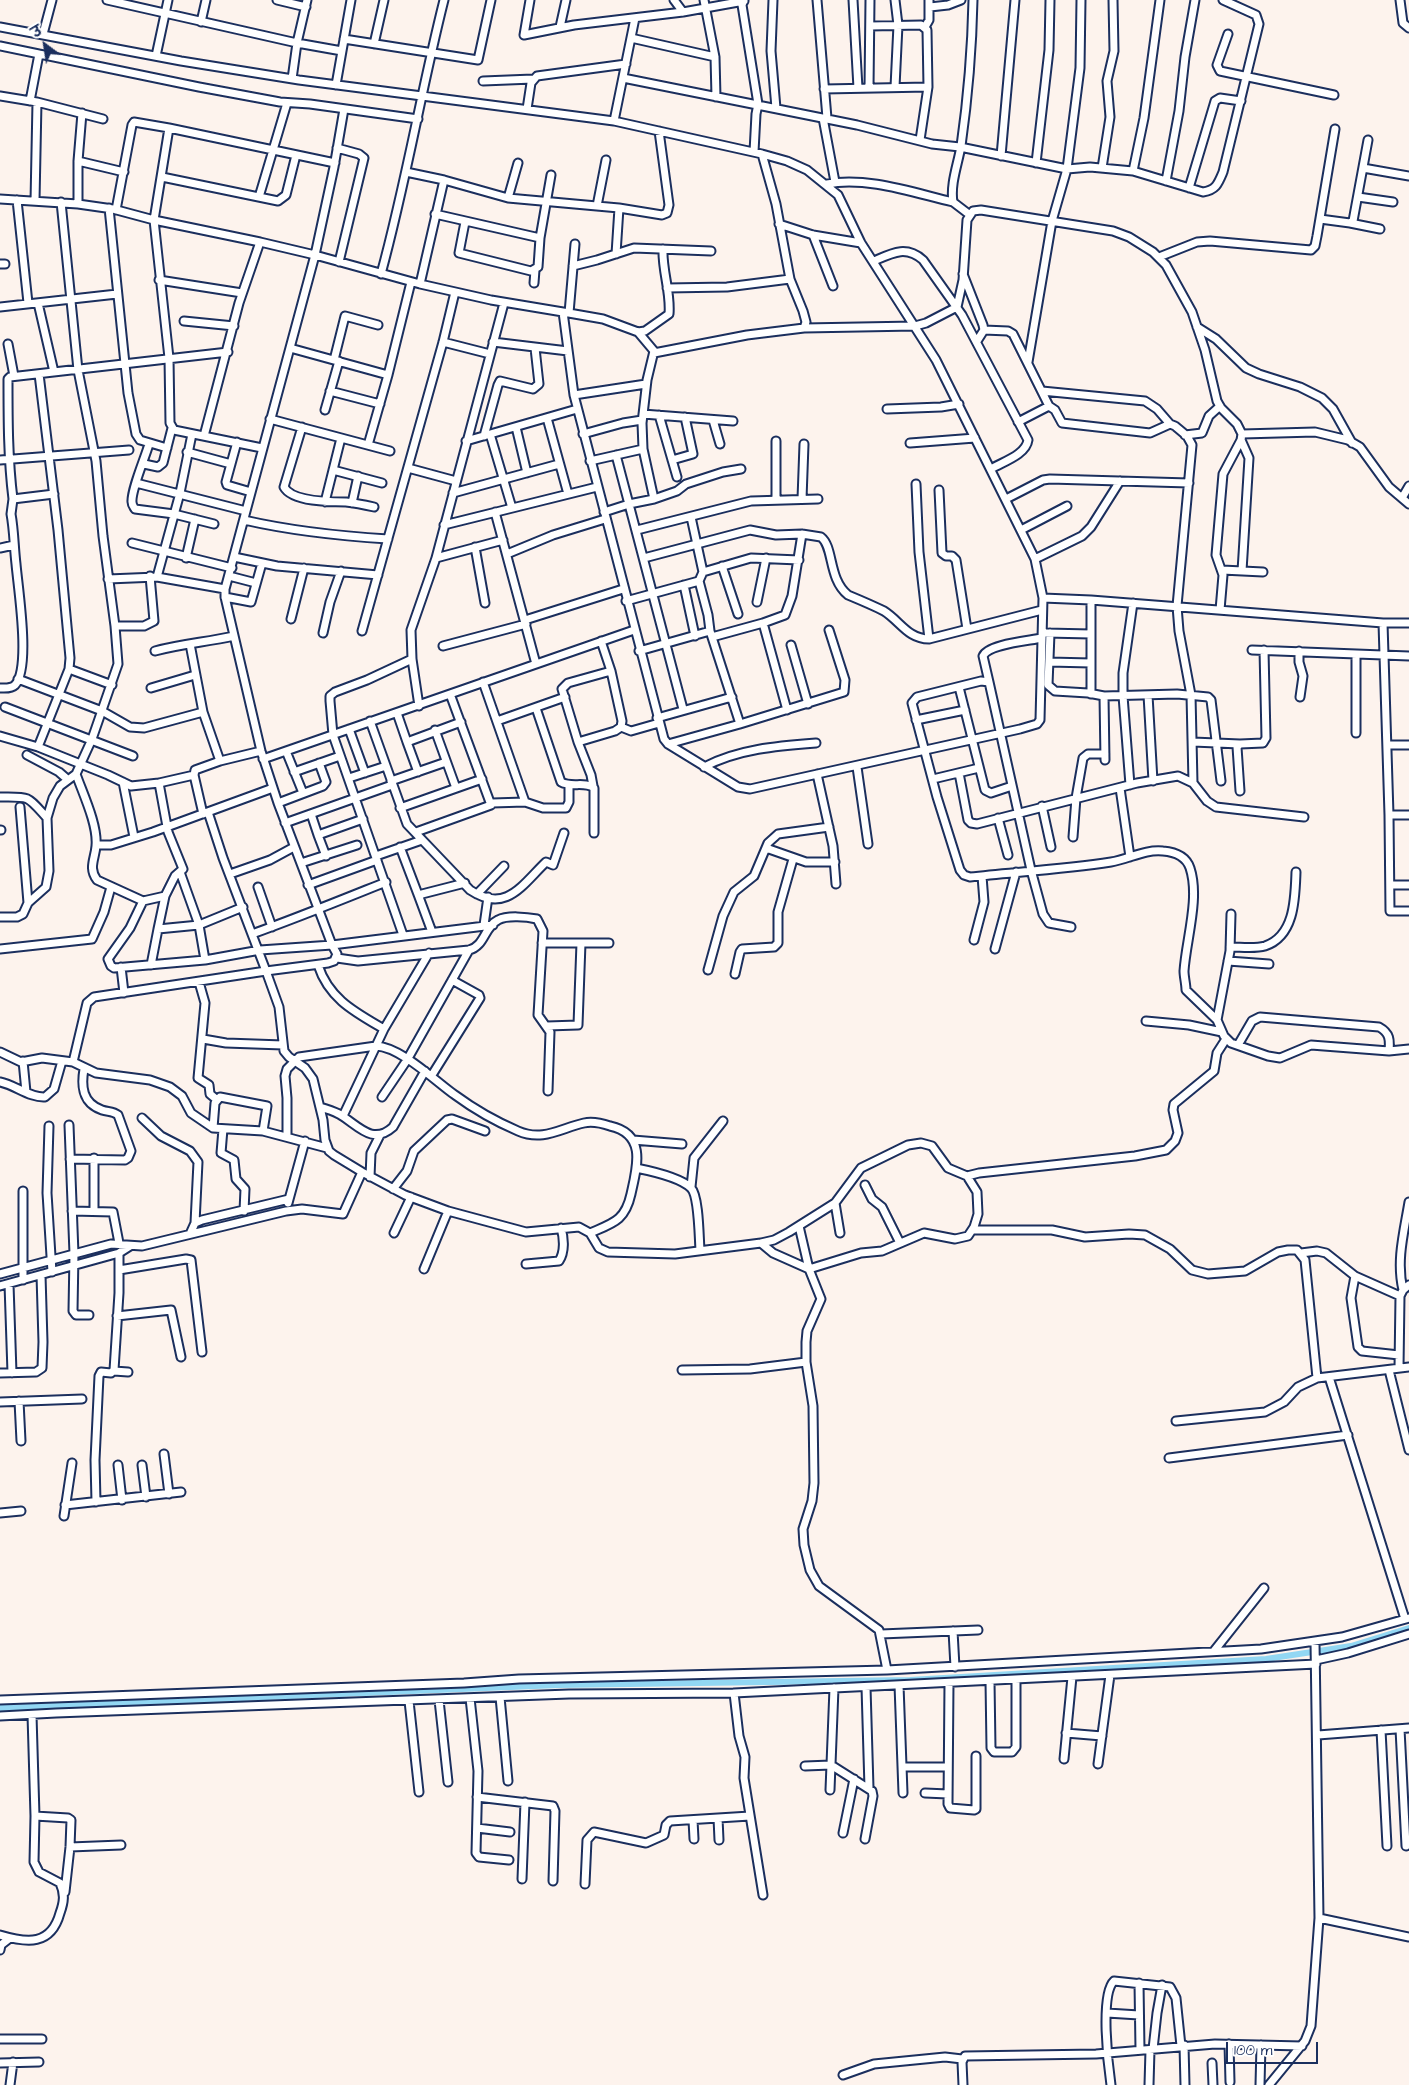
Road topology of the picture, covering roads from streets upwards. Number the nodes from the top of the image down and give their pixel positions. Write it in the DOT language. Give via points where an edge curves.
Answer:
graph roads {
  1 [pos="52,0"];
  2 [pos="107,0"];
  3 [pos="168,0"];
  4 [pos="206,0"];
  5 [pos="277,0"];
  6 [pos="351,0"];
  7 [pos="384,0"];
  8 [pos="444,0"];
  9 [pos="491,0"];
  10 [pos="530,0"];
  11 [pos="566,0"];
  12 [pos="674,0"];
  13 [pos="704,0"];
  14 [pos="744,0"];
  15 [pos="773,0"];
  16 [pos="817,0"];
  17 [pos="853,0"];
  18 [pos="870,0"];
  19 [pos="895,0"];
  20 [pos="961,0"];
  21 [pos="973,0"];
  22 [pos="1015,0"];
  23 [pos="1050,0"];
  24 [pos="1081,0"];
  25 [pos="1113,0"];
  26 [pos="1160,0"];
  27 [pos="1195,0"];
  28 [pos="1400,0"];
  29 [pos="1227,1"];
  30 [pos="307,3"];
  31 [pos="930,3"];
  32 [pos="706,8"];
  33 [pos="165,12"];
  34 [pos="683,12"];
  35 [pos="635,18"];
  36 [pos="201,22"];
  37 [pos="898,25"];
  38 [pos="870,26"];
  39 [pos="0,27"];
  40 [pos="560,27"];
  41 [pos="925,27"];
  42 [pos="1409,28"];
  43 [pos="43,34"];
  44 [pos="1228,34"];
  45 [pos="631,38"];
  46 [pos="344,39"];
  47 [pos="297,43"];
  48 [pos="374,44"];
  49 [pos="0,46"];
  50 [pos="342,50"];
  51 [pos="431,53"];
  52 [pos="39,54"];
  53 [pos="156,56"];
  54 [pos="715,57"];
  55 [pos="626,64"];
  56 [pos="1247,76"];
  57 [pos="624,78"];
  58 [pos="292,79"];
  59 [pos="533,79"];
  60 [pos="483,81"];
  61 [pos="336,85"];
  62 [pos="895,87"];
  63 [pos="928,87"];
  64 [pos="858,88"];
  65 [pos="869,88"];
  66 [pos="824,89"];
  67 [pos="0,96"];
  68 [pos="1334,96"];
  69 [pos="422,97"];
  70 [pos="716,97"];
  71 [pos="33,101"];
  72 [pos="1241,101"];
  73 [pos="287,103"];
  74 [pos="758,104"];
  75 [pos="776,108"];
  76 [pos="344,109"];
  77 [pos="527,109"];
  78 [pos="82,113"];
  79 [pos="103,118"];
  80 [pos="825,118"];
  81 [pos="418,119"];
  82 [pos="614,121"];
  83 [pos="169,128"];
  84 [pos="1335,129"];
  85 [pos="659,131"];
  86 [pos="920,140"];
  87 [pos="1368,140"];
  88 [pos="960,147"];
  89 [pos="338,148"];
  90 [pos="273,150"];
  91 [pos="758,153"];
  92 [pos="296,155"];
  93 [pos="1001,156"];
  94 [pos="606,160"];
  95 [pos="78,161"];
  96 [pos="335,163"];
  97 [pos="518,163"];
  98 [pos="1036,163"];
  99 [pos="1102,168"];
  100 [pos="1363,168"];
  101 [pos="1067,170"];
  102 [pos="1133,171"];
  103 [pos="124,172"];
  104 [pos="406,172"];
  105 [pos="551,175"];
  106 [pos="1409,176"];
  107 [pos="162,177"];
  108 [pos="444,180"];
  109 [pos="1166,181"];
  110 [pos="835,182"];
  111 [pos="826,184"];
  112 [pos="1189,188"];
  113 [pos="258,197"];
  114 [pos="1358,197"];
  115 [pos="508,198"];
  116 [pos="0,199"];
  117 [pos="17,200"];
  118 [pos="35,201"];
  119 [pos="61,202"];
  120 [pos="546,202"];
  121 [pos="953,202"];
  122 [pos="1393,202"];
  123 [pos="78,204"];
  124 [pos="597,206"];
  125 [pos="618,208"];
  126 [pos="113,209"];
  127 [pos="435,214"];
  128 [pos="970,215"];
  129 [pos="1320,219"];
  130 [pos="154,220"];
  131 [pos="1052,221"];
  132 [pos="465,222"];
  133 [pos="1350,223"];
  134 [pos="779,224"];
  135 [pos="1380,229"];
  136 [pos="814,235"];
  137 [pos="540,238"];
  138 [pos="260,242"];
  139 [pos="861,243"];
  140 [pos="575,244"];
  141 [pos="663,249"];
  142 [pos="711,251"];
  143 [pos="616,254"];
  144 [pos="315,255"];
  145 [pos="1159,257"];
  146 [pos="874,261"];
  147 [pos="339,262"];
  148 [pos="573,266"];
  149 [pos="535,270"];
  150 [pos="381,274"];
  151 [pos="963,274"];
  152 [pos="790,279"];
  153 [pos="159,280"];
  154 [pos="411,282"];
  155 [pos="534,283"];
  156 [pos="420,284"];
  157 [pos="833,286"];
  158 [pos="667,288"];
  159 [pos="455,292"];
  160 [pos="242,293"];
  161 [pos="117,294"];
  162 [pos="70,300"];
  163 [pos="38,302"];
  164 [pos="504,302"];
  165 [pos="28,303"];
  166 [pos="0,307"];
  167 [pos="957,307"];
  168 [pos="566,312"];
  169 [pos="184,321"];
  170 [pos="378,324"];
  171 [pos="234,326"];
  172 [pos="915,326"];
  173 [pos="1197,327"];
  174 [pos="804,328"];
  175 [pos="984,330"];
  176 [pos="638,332"];
  177 [pos="977,341"];
  178 [pos="443,342"];
  179 [pos="493,342"];
  180 [pos="8,344"];
  181 [pos="290,348"];
  182 [pos="535,348"];
  183 [pos="568,351"];
  184 [pos="228,352"];
  185 [pos="654,353"];
  186 [pos="490,354"];
  187 [pos="169,358"];
  188 [pos="336,361"];
  189 [pos="1028,362"];
  190 [pos="125,363"];
  191 [pos="78,370"];
  192 [pos="54,372"];
  193 [pos="39,374"];
  194 [pos="388,375"];
  195 [pos="14,376"];
  196 [pos="646,384"];
  197 [pos="330,391"];
  198 [pos="1042,391"];
  199 [pos="4,392"];
  200 [pos="574,396"];
  201 [pos="380,404"];
  202 [pos="959,404"];
  203 [pos="1049,406"];
  204 [pos="1220,406"];
  205 [pos="888,409"];
  206 [pos="325,410"];
  207 [pos="577,410"];
  208 [pos="659,415"];
  209 [pos="642,417"];
  210 [pos="685,417"];
  211 [pos="547,418"];
  212 [pos="270,419"];
  213 [pos="713,420"];
  214 [pos="733,421"];
  215 [pos="1018,422"];
  216 [pos="1170,424"];
  217 [pos="302,427"];
  218 [pos="516,427"];
  219 [pos="172,428"];
  220 [pos="192,434"];
  221 [pos="584,434"];
  222 [pos="487,435"];
  223 [pos="1185,435"];
  224 [pos="204,436"];
  225 [pos="1241,437"];
  226 [pos="341,438"];
  227 [pos="975,438"];
  228 [pos="466,441"];
  229 [pos="776,441"];
  230 [pos="237,442"];
  231 [pos="910,443"];
  232 [pos="1352,443"];
  233 [pos="149,444"];
  234 [pos="720,444"];
  235 [pos="804,444"];
  236 [pos="368,445"];
  237 [pos="168,448"];
  238 [pos="262,448"];
  239 [pos="643,449"];
  240 [pos="129,450"];
  241 [pos="390,451"];
  242 [pos="95,452"];
  243 [pos="187,452"];
  244 [pos="616,454"];
  245 [pos="49,456"];
  246 [pos="0,460"];
  247 [pos="8,460"];
  248 [pos="672,460"];
  249 [pos="590,461"];
  250 [pos="144,464"];
  251 [pos="231,464"];
  252 [pos="559,464"];
  253 [pos="408,468"];
  254 [pos="741,469"];
  255 [pos="991,469"];
  256 [pos="333,470"];
  257 [pos="527,472"];
  258 [pos="358,476"];
  259 [pos="677,477"];
  260 [pos="504,479"];
  261 [pos="456,481"];
  262 [pos="1120,481"];
  263 [pos="136,482"];
  264 [pos="382,483"];
  265 [pos="1189,483"];
  266 [pos="916,484"];
  267 [pos="597,486"];
  268 [pos="1409,486"];
  269 [pos="940,490"];
  270 [pos="251,492"];
  271 [pos="180,493"];
  272 [pos="452,493"];
  273 [pos="54,494"];
  274 [pos="568,494"];
  275 [pos="1402,498"];
  276 [pos="802,499"];
  277 [pos="818,499"];
  278 [pos="1006,499"];
  279 [pos="14,500"];
  280 [pos="654,500"];
  281 [pos="776,500"];
  282 [pos="325,502"];
  283 [pos="352,503"];
  284 [pos="629,504"];
  285 [pos="1409,504"];
  286 [pos="1067,506"];
  287 [pos="374,507"];
  288 [pos="512,508"];
  289 [pos="246,511"];
  290 [pos="495,512"];
  291 [pos="174,514"];
  292 [pos="604,515"];
  293 [pos="691,516"];
  294 [pos="195,519"];
  295 [pos="244,520"];
  296 [pos="214,524"];
  297 [pos="444,525"];
  298 [pos="637,530"];
  299 [pos="1021,530"];
  300 [pos="802,534"];
  301 [pos="388,539"];
  302 [pos="503,540"];
  303 [pos="132,543"];
  304 [pos="14,544"];
  305 [pos="696,545"];
  306 [pos="475,547"];
  307 [pos="0,548"];
  308 [pos="164,552"];
  309 [pos="506,554"];
  310 [pos="234,557"];
  311 [pos="186,558"];
  312 [pos="436,558"];
  313 [pos="644,558"];
  314 [pos="766,558"];
  315 [pos="1035,559"];
  316 [pos="799,560"];
  317 [pos="262,563"];
  318 [pos="722,566"];
  319 [pos="232,568"];
  320 [pos="304,568"];
  321 [pos="1222,570"];
  322 [pos="341,571"];
  323 [pos="1242,571"];
  324 [pos="704,572"];
  325 [pos="1263,572"];
  326 [pos="378,575"];
  327 [pos="229,576"];
  328 [pos="153,577"];
  329 [pos="108,579"];
  330 [pos="699,580"];
  331 [pos="256,583"];
  332 [pos="684,585"];
  333 [pos="623,589"];
  334 [pos="653,592"];
  335 [pos="225,593"];
  336 [pos="1043,598"];
  337 [pos="1091,600"];
  338 [pos="626,601"];
  339 [pos="757,602"];
  340 [pos="485,603"];
  341 [pos="1133,603"];
  342 [pos="1177,606"];
  343 [pos="1042,610"];
  344 [pos="1220,610"];
  345 [pos="738,614"];
  346 [pos="291,619"];
  347 [pos="525,622"];
  348 [pos="763,623"];
  349 [pos="1384,623"];
  350 [pos="1409,623"];
  351 [pos="115,626"];
  352 [pos="967,629"];
  353 [pos="634,630"];
  354 [pos="829,630"];
  355 [pos="362,631"];
  356 [pos="323,633"];
  357 [pos="1050,633"];
  358 [pos="711,634"];
  359 [pos="1091,634"];
  360 [pos="1042,635"];
  361 [pos="234,636"];
  362 [pos="695,636"];
  363 [pos="929,639"];
  364 [pos="601,641"];
  365 [pos="190,644"];
  366 [pos="666,644"];
  367 [pos="791,645"];
  368 [pos="443,646"];
  369 [pos="156,650"];
  370 [pos="1252,650"];
  371 [pos="1264,650"];
  372 [pos="639,651"];
  373 [pos="1299,651"];
  374 [pos="1356,654"];
  375 [pos="1384,655"];
  376 [pos="1409,656"];
  377 [pos="412,659"];
  378 [pos="1049,662"];
  379 [pos="1091,663"];
  380 [pos="536,664"];
  381 [pos="69,669"];
  382 [pos="610,671"];
  383 [pos="196,675"];
  384 [pos="18,679"];
  385 [pos="483,682"];
  386 [pos="989,682"];
  387 [pos="112,685"];
  388 [pos="959,686"];
  389 [pos="0,688"];
  390 [pos="151,688"];
  391 [pos="58,694"];
  392 [pos="450,694"];
  393 [pos="1091,694"];
  394 [pos="1148,695"];
  395 [pos="1191,695"];
  396 [pos="1104,696"];
  397 [pos="1123,696"];
  398 [pos="565,697"];
  399 [pos="732,697"];
  400 [pos="1300,697"];
  401 [pos="808,704"];
  402 [pos="419,706"];
  403 [pos="5,707"];
  404 [pos="536,708"];
  405 [pos="683,710"];
  406 [pos="787,710"];
  407 [pos="965,710"];
  408 [pos="102,711"];
  409 [pos="203,712"];
  410 [pos="397,713"];
  411 [pos="658,720"];
  412 [pos="916,720"];
  413 [pos="370,721"];
  414 [pos="497,721"];
  415 [pos="47,722"];
  416 [pos="461,722"];
  417 [pos="740,724"];
  418 [pos="621,727"];
  419 [pos="349,729"];
  420 [pos="435,730"];
  421 [pos="1356,732"];
  422 [pos="1001,734"];
  423 [pos="333,735"];
  424 [pos="0,736"];
  425 [pos="92,739"];
  426 [pos="973,740"];
  427 [pos="407,742"];
  428 [pos="578,742"];
  429 [pos="1192,742"];
  430 [pos="1216,742"];
  431 [pos="816,743"];
  432 [pos="668,744"];
  433 [pos="1240,744"];
  434 [pos="1387,745"];
  435 [pos="1409,745"];
  436 [pos="38,747"];
  437 [pos="926,750"];
  438 [pos="286,751"];
  439 [pos="27,755"];
  440 [pos="262,755"];
  441 [pos="132,756"];
  442 [pos="340,756"];
  443 [pos="220,761"];
  444 [pos="446,762"];
  445 [pos="319,763"];
  446 [pos="81,764"];
  447 [pos="386,766"];
  448 [pos="704,767"];
  449 [pos="857,767"];
  450 [pos="979,768"];
  451 [pos="294,772"];
  452 [pos="418,772"];
  453 [pos="365,773"];
  454 [pos="959,773"];
  455 [pos="76,774"];
  456 [pos="817,774"];
  457 [pos="194,775"];
  458 [pos="349,778"];
  459 [pos="482,778"];
  460 [pos="933,779"];
  461 [pos="67,780"];
  462 [pos="1153,781"];
  463 [pos="1221,781"];
  464 [pos="123,782"];
  465 [pos="159,783"];
  466 [pos="391,783"];
  467 [pos="1193,783"];
  468 [pos="569,785"];
  469 [pos="1130,785"];
  470 [pos="593,786"];
  471 [pos="1012,786"];
  472 [pos="273,788"];
  473 [pos="456,788"];
  474 [pos="1120,788"];
  475 [pos="1240,791"];
  476 [pos="303,793"];
  477 [pos="0,797"];
  478 [pos="356,798"];
  479 [pos="1076,798"];
  480 [pos="526,802"];
  481 [pos="278,803"];
  482 [pos="492,803"];
  483 [pos="1042,806"];
  484 [pos="20,807"];
  485 [pos="400,808"];
  486 [pos="205,813"];
  487 [pos="1018,813"];
  488 [pos="311,814"];
  489 [pos="1390,815"];
  490 [pos="1409,815"];
  491 [pos="1304,817"];
  492 [pos="47,818"];
  493 [pos="998,818"];
  494 [pos="363,819"];
  495 [pos="285,823"];
  496 [pos="167,827"];
  497 [pos="829,827"];
  498 [pos="416,832"];
  499 [pos="564,833"];
  500 [pos="594,833"];
  501 [pos="318,835"];
  502 [pos="134,837"];
  503 [pos="1072,837"];
  504 [pos="422,840"];
  505 [pos="868,844"];
  506 [pos="96,845"];
  507 [pos="357,845"];
  508 [pos="294,847"];
  509 [pos="400,847"];
  510 [pos="1051,847"];
  511 [pos="766,848"];
  512 [pos="1008,855"];
  513 [pos="326,856"];
  514 [pos="1130,857"];
  515 [pos="377,858"];
  516 [pos="793,859"];
  517 [pos="835,862"];
  518 [pos="300,864"];
  519 [pos="504,866"];
  520 [pos="1030,870"];
  521 [pos="180,872"];
  522 [pos="1016,872"];
  523 [pos="1296,872"];
  524 [pos="230,874"];
  525 [pos="982,876"];
  526 [pos="386,882"];
  527 [pos="465,883"];
  528 [pos="836,884"];
  529 [pos="308,885"];
  530 [pos="1390,885"];
  531 [pos="1409,885"];
  532 [pos="111,887"];
  533 [pos="258,887"];
  534 [pos="477,894"];
  535 [pos="165,896"];
  536 [pos="419,897"];
  537 [pos="488,897"];
  538 [pos="143,900"];
  539 [pos="28,903"];
  540 [pos="243,907"];
  541 [pos="318,908"];
  542 [pos="1409,911"];
  543 [pos="1231,914"];
  544 [pos="0,918"];
  545 [pos="493,924"];
  546 [pos="199,925"];
  547 [pos="484,926"];
  548 [pos="272,927"];
  549 [pos="1071,927"];
  550 [pos="158,929"];
  551 [pos="432,932"];
  552 [pos="252,934"];
  553 [pos="403,935"];
  554 [pos="974,940"];
  555 [pos="542,943"];
  556 [pos="580,943"];
  557 [pos="609,943"];
  558 [pos="332,945"];
  559 [pos="1230,947"];
  560 [pos="0,949"];
  561 [pos="995,949"];
  562 [pos="260,950"];
  563 [pos="469,950"];
  564 [pos="429,953"];
  565 [pos="337,958"];
  566 [pos="205,960"];
  567 [pos="1228,961"];
  568 [pos="1269,964"];
  569 [pos="151,965"];
  570 [pos="318,965"];
  571 [pos="121,967"];
  572 [pos="708,970"];
  573 [pos="266,971"];
  574 [pos="735,974"];
  575 [pos="452,980"];
  576 [pos="199,982"];
  577 [pos="124,993"];
  578 [pos="1217,1020"];
  579 [pos="1146,1021"];
  580 [pos="547,1026"];
  581 [pos="384,1029"];
  582 [pos="1222,1032"];
  583 [pos="203,1039"];
  584 [pos="1226,1039"];
  585 [pos="283,1045"];
  586 [pos="1238,1045"];
  587 [pos="376,1046"];
  588 [pos="1409,1050"];
  589 [pos="1389,1051"];
  590 [pos="0,1052"];
  591 [pos="294,1060"];
  592 [pos="407,1060"];
  593 [pos="62,1061"];
  594 [pos="23,1062"];
  595 [pos="74,1062"];
  596 [pos="84,1069"];
  597 [pos="428,1073"];
  598 [pos="0,1082"];
  599 [pos="548,1091"];
  600 [pos="26,1092"];
  601 [pos="382,1098"];
  602 [pos="216,1100"];
  603 [pos="320,1107"];
  604 [pos="342,1116"];
  605 [pos="142,1118"];
  606 [pos="723,1121"];
  607 [pos="69,1125"];
  608 [pos="49,1126"];
  609 [pos="213,1128"];
  610 [pos="223,1129"];
  611 [pos="263,1131"];
  612 [pos="485,1131"];
  613 [pos="380,1135"];
  614 [pos="287,1136"];
  615 [pos="633,1140"];
  616 [pos="306,1141"];
  617 [pos="682,1144"];
  618 [pos="327,1148"];
  619 [pos="94,1158"];
  620 [pos="70,1159"];
  621 [pos="636,1168"];
  622 [pos="362,1172"];
  623 [pos="967,1176"];
  624 [pos="370,1177"];
  625 [pos="865,1185"];
  626 [pos="690,1187"];
  627 [pos="393,1189"];
  628 [pos="23,1191"];
  629 [pos="411,1197"];
  630 [pos="289,1199"];
  631 [pos="1409,1202"];
  632 [pos="835,1203"];
  633 [pos="94,1210"];
  634 [pos="72,1211"];
  635 [pos="244,1211"];
  636 [pos="286,1211"];
  637 [pos="448,1211"];
  638 [pos="196,1223"];
  639 [pos="799,1226"];
  640 [pos="561,1228"];
  641 [pos="973,1230"];
  642 [pos="394,1233"];
  643 [pos="590,1233"];
  644 [pos="840,1233"];
  645 [pos="190,1234"];
  646 [pos="119,1243"];
  647 [pos="760,1243"];
  648 [pos="900,1243"];
  649 [pos="130,1246"];
  650 [pos="700,1250"];
  651 [pos="119,1253"];
  652 [pos="1301,1253"];
  653 [pos="74,1254"];
  654 [pos="51,1259"];
  655 [pos="526,1264"];
  656 [pos="74,1266"];
  657 [pos="22,1268"];
  658 [pos="424,1269"];
  659 [pos="809,1269"];
  660 [pos="119,1270"];
  661 [pos="52,1272"];
  662 [pos="0,1274"];
  663 [pos="41,1275"];
  664 [pos="1355,1276"];
  665 [pos="24,1280"];
  666 [pos="10,1284"];
  667 [pos="0,1286"];
  668 [pos="1404,1291"];
  669 [pos="88,1315"];
  670 [pos="117,1316"];
  671 [pos="202,1352"];
  672 [pos="1399,1355"];
  673 [pos="181,1357"];
  674 [pos="806,1362"];
  675 [pos="1409,1367"];
  676 [pos="1399,1368"];
  677 [pos="682,1370"];
  678 [pos="1389,1370"];
  679 [pos="114,1371"];
  680 [pos="128,1372"];
  681 [pos="0,1373"];
  682 [pos="12,1373"];
  683 [pos="1329,1376"];
  684 [pos="1317,1378"];
  685 [pos="82,1399"];
  686 [pos="19,1401"];
  687 [pos="0,1402"];
  688 [pos="1176,1421"];
  689 [pos="1348,1435"];
  690 [pos="21,1440"];
  691 [pos="1409,1450"];
  692 [pos="164,1454"];
  693 [pos="1169,1458"];
  694 [pos="72,1463"];
  695 [pos="142,1465"];
  696 [pos="118,1466"];
  697 [pos="181,1492"];
  698 [pos="169,1494"];
  699 [pos="146,1497"];
  700 [pos="122,1500"];
  701 [pos="96,1502"];
  702 [pos="65,1505"];
  703 [pos="21,1511"];
  704 [pos="0,1513"];
  705 [pos="64,1516"];
  706 [pos="1264,1588"];
  707 [pos="1407,1618"];
  708 [pos="978,1630"];
  709 [pos="953,1631"];
  710 [pos="881,1634"];
  711 [pos="1409,1634"];
  712 [pos="1315,1645"];
  713 [pos="1214,1651"];
  714 [pos="1316,1660"];
  715 [pos="954,1667"];
  716 [pos="888,1670"];
  717 [pos="1110,1675"];
  718 [pos="1072,1677"];
  719 [pos="1016,1680"];
  720 [pos="990,1681"];
  721 [pos="949,1683"];
  722 [pos="899,1685"];
  723 [pos="866,1687"];
  724 [pos="834,1688"];
  725 [pos="734,1693"];
  726 [pos="500,1697"];
  727 [pos="470,1698"];
  728 [pos="0,1700"];
  729 [pos="439,1700"];
  730 [pos="409,1701"];
  731 [pos="32,1715"];
  732 [pos="0,1716"];
  733 [pos="1409,1728"];
  734 [pos="1400,1729"];
  735 [pos="1381,1730"];
  736 [pos="1066,1733"];
  737 [pos="1318,1735"];
  738 [pos="1102,1736"];
  739 [pos="976,1756"];
  740 [pos="1064,1760"];
  741 [pos="1098,1764"];
  742 [pos="831,1765"];
  743 [pos="805,1766"];
  744 [pos="902,1767"];
  745 [pos="948,1767"];
  746 [pos="854,1779"];
  747 [pos="508,1781"];
  748 [pos="448,1782"];
  749 [pos="869,1788"];
  750 [pos="830,1790"];
  751 [pos="419,1792"];
  752 [pos="903,1793"];
  753 [pos="925,1793"];
  754 [pos="948,1794"];
  755 [pos="477,1797"];
  756 [pos="525,1802"];
  757 [pos="35,1816"];
  758 [pos="750,1816"];
  759 [pos="718,1818"];
  760 [pos="693,1820"];
  761 [pos="477,1828"];
  762 [pos="510,1832"];
  763 [pos="843,1833"];
  764 [pos="694,1839"];
  765 [pos="865,1839"];
  766 [pos="719,1840"];
  767 [pos="121,1845"];
  768 [pos="1386,1846"];
  769 [pos="1406,1846"];
  770 [pos="70,1847"];
  771 [pos="509,1860"];
  772 [pos="522,1879"];
  773 [pos="553,1881"];
  774 [pos="585,1884"];
  775 [pos="64,1895"];
  776 [pos="763,1895"];
  777 [pos="1320,1918"];
  778 [pos="0,1935"];
  779 [pos="1409,1937"];
  780 [pos="10,1938"];
  781 [pos="0,1950"];
  782 [pos="1139,1983"];
  783 [pos="1162,1985"];
  784 [pos="1107,2013"];
  785 [pos="1139,2015"];
  786 [pos="0,2039"];
  787 [pos="42,2039"];
  788 [pos="1229,2044"];
  789 [pos="1261,2045"];
  790 [pos="1183,2046"];
  791 [pos="1302,2046"];
  792 [pos="1151,2049"];
  793 [pos="1140,2050"];
  794 [pos="1107,2053"];
  795 [pos="962,2059"];
  796 [pos="13,2062"];
  797 [pos="39,2062"];
  798 [pos="0,2063"];
  799 [pos="1212,2063"];
  800 [pos="843,2074"];
  801 [pos="1230,2082"];
  802 [pos="10,2085"];
  803 [pos="963,2085"];
  804 [pos="1111,2085"];
  805 [pos="1149,2085"];
  806 [pos="1185,2085"];
  807 [pos="1213,2085"];
  808 [pos="1260,2085"];
  809 [pos="1269,2085"];
  1 -- 43 [label="street"];
  2 -- 33 [label="street"];
  3 -- 33 [label="street"];
  4 -- 36 [label="street"];
  5 -- 30 [label="street"];
  6 -- 46 [label="street"];
  7 -- 48 [label="street"];
  8 -- 51 [label="street"];
  9 -- 51 [label="street" via="478,60"];
  10 -- 40 [label="street" via="524,35"];
  11 -- 40 [label="street"];
  12 -- 34 [label="street"];
  13 -- 32 [label="street"];
  14 -- 32 [label="street"];
  14 -- 74 [label="street" via="742,5"];
  15 -- 75 [label="street" via="771,51"];
  16 -- 66 [label="street"];
  17 -- 64 [label="street"];
  18 -- 38 [label="street"];
  19 -- 37 [label="street"];
  20 -- 31 [label="street" via="948,5"];
  21 -- 88 [label="street" via="972,56"];
  22 -- 93 [label="street"];
  23 -- 98 [label="street" via="1049,50"];
  24 -- 101 [label="street" via="1080,68"];
  25 -- 99 [label="street" via="1114,51 1107,81 1110,118"];
  26 -- 102 [label="street" via="1144,118"];
  27 -- 109 [label="street"];
  28 -- 42 [label="street" via="1403,23"];
  29 -- 56 [label="street" via="1256,15 1259,20"];
  30 -- 47 [label="street"];
  31 -- 41 [label="street"];
  32 -- 34 [label="street"];
  32 -- 54 [label="street"];
  33 -- 36 [label="street"];
  33 -- 53 [label="street"];
  34 -- 35 [label="street"];
  35 -- 40 [label="street"];
  35 -- 45 [label="street"];
  36 -- 47 [label="street"];
  37 -- 38 [label="street"];
  37 -- 41 [label="street"];
  37 -- 62 [label="street"];
  38 -- 65 [label="street"];
  39 -- 43 [label="street"];
  41 -- 63 [label="street"];
  43 -- 53 [label="street"];
  44 -- 56 [label="street" via="1218,68"];
  45 -- 54 [label="street"];
  45 -- 55 [label="street"];
  46 -- 48 [label="street"];
  46 -- 50 [label="street"];
  47 -- 50 [label="street"];
  47 -- 58 [label="street"];
  48 -- 51 [label="street"];
  49 -- 52 [label="street"];
  50 -- 61 [label="street"];
  51 -- 69 [label="street"];
  52 -- 71 [label="street"];
  52 -- 73 [label="street"];
  53 -- 58 [label="street"];
  54 -- 70 [label="street"];
  55 -- 57 [label="street"];
  55 -- 59 [label="street"];
  56 -- 68 [label="street"];
  56 -- 72 [label="street"];
  57 -- 70 [label="street"];
  57 -- 82 [label="street"];
  58 -- 61 [label="street"];
  59 -- 60 [label="street"];
  59 -- 77 [label="street"];
  61 -- 69 [label="street"];
  62 -- 63 [label="street"];
  62 -- 65 [label="street"];
  63 -- 86 [label="street"];
  64 -- 65 [label="street"];
  64 -- 66 [label="street"];
  66 -- 80 [label="street"];
  67 -- 71 [label="street"];
  69 -- 77 [label="street"];
  69 -- 81 [label="street"];
  70 -- 74 [label="street"];
  71 -- 78 [label="street"];
  71 -- 118 [label="street"];
  72 -- 112 [label="street" via="1220,98 1215,101"];
  72 -- 112 [label="street" via="1218,186 1203,192"];
  73 -- 76 [label="street"];
  73 -- 90 [label="street"];
  74 -- 75 [label="street"];
  74 -- 91 [label="street"];
  75 -- 80 [label="street"];
  76 -- 81 [label="street"];
  76 -- 89 [label="street"];
  77 -- 82 [label="street"];
  78 -- 79 [label="street"];
  78 -- 95 [label="street"];
  80 -- 86 [label="street"];
  80 -- 110 [label="street"];
  81 -- 104 [label="street"];
  82 -- 85 [label="street"];
  83 -- 90 [label="street"];
  83 -- 103 [label="street" via="134,122"];
  83 -- 107 [label="street"];
  84 -- 129 [label="street"];
  85 -- 91 [label="street"];
  85 -- 125 [label="street" via="669,205 667,213"];
  86 -- 88 [label="street"];
  87 -- 100 [label="street"];
  88 -- 93 [label="street"];
  88 -- 121 [label="street"];
  89 -- 96 [label="street"];
  89 -- 147 [label="street" via="364,158"];
  90 -- 92 [label="street"];
  90 -- 113 [label="street"];
  91 -- 111 [label="street" via="807,170"];
  91 -- 134 [label="street"];
  92 -- 96 [label="street"];
  92 -- 113 [label="street" via="286,195 278,201"];
  93 -- 98 [label="street"];
  94 -- 124 [label="street"];
  95 -- 103 [label="street"];
  95 -- 123 [label="street"];
  96 -- 144 [label="street"];
  97 -- 115 [label="street"];
  98 -- 101 [label="street"];
  99 -- 101 [label="street"];
  99 -- 102 [label="street"];
  100 -- 106 [label="street"];
  100 -- 114 [label="street"];
  101 -- 131 [label="street"];
  102 -- 109 [label="street"];
  103 -- 126 [label="street"];
  104 -- 108 [label="street"];
  104 -- 150 [label="street"];
  105 -- 120 [label="street"];
  107 -- 113 [label="street"];
  107 -- 130 [label="street"];
  108 -- 115 [label="street"];
  108 -- 127 [label="street"];
  109 -- 112 [label="street"];
  110 -- 111 [label="street"];
  110 -- 121 [label="street" via="865,182"];
  111 -- 139 [label="street" via="838,195"];
  114 -- 122 [label="street"];
  114 -- 133 [label="street"];
  115 -- 120 [label="street"];
  116 -- 117 [label="street"];
  117 -- 118 [label="street"];
  117 -- 165 [label="street"];
  118 -- 119 [label="street"];
  119 -- 123 [label="street"];
  119 -- 162 [label="street"];
  120 -- 124 [label="street"];
  120 -- 137 [label="street"];
  121 -- 128 [label="street"];
  123 -- 126 [label="street"];
  124 -- 125 [label="street"];
  125 -- 143 [label="street"];
  126 -- 130 [label="street"];
  126 -- 161 [label="street"];
  127 -- 132 [label="street"];
  127 -- 156 [label="street"];
  128 -- 131 [label="street" via="981,210"];
  128 -- 151 [label="street"];
  129 -- 133 [label="street"];
  129 -- 145 [label="street" via="1315,246 1311,250 1210,240"];
  130 -- 138 [label="street"];
  130 -- 153 [label="street"];
  131 -- 145 [label="street" via="1113,231"];
  131 -- 189 [label="street"];
  132 -- 137 [label="street"];
  132 -- 149 [label="street" via="459,253"];
  133 -- 135 [label="street"];
  134 -- 136 [label="street"];
  134 -- 152 [label="street"];
  136 -- 139 [label="street"];
  136 -- 157 [label="street"];
  137 -- 149 [label="street" via="538,267"];
  138 -- 144 [label="street"];
  138 -- 160 [label="street"];
  139 -- 146 [label="street"];
  140 -- 148 [label="street"];
  141 -- 142 [label="street"];
  141 -- 143 [label="street" via="634,248"];
  141 -- 158 [label="street"];
  143 -- 148 [label="street"];
  144 -- 147 [label="street"];
  144 -- 181 [label="street"];
  145 -- 173 [label="street" via="1192,312"];
  146 -- 167 [label="street" via="899,250 917,254"];
  146 -- 172 [label="street"];
  147 -- 150 [label="street"];
  148 -- 168 [label="street"];
  149 -- 155 [label="street"];
  150 -- 154 [label="street"];
  151 -- 167 [label="street"];
  151 -- 175 [label="street"];
  152 -- 158 [label="street" via="727,287"];
  152 -- 174 [label="street" via="803,311"];
  153 -- 160 [label="street"];
  153 -- 187 [label="street"];
  154 -- 156 [label="street"];
  154 -- 194 [label="street"];
  156 -- 159 [label="street"];
  158 -- 176 [label="street" via="669,314 645,331"];
  159 -- 164 [label="street"];
  159 -- 178 [label="street"];
  160 -- 171 [label="street"];
  161 -- 162 [label="street"];
  161 -- 190 [label="street"];
  162 -- 163 [label="street"];
  162 -- 191 [label="street"];
  163 -- 165 [label="street"];
  163 -- 192 [label="street"];
  164 -- 168 [label="street"];
  164 -- 179 [label="street"];
  165 -- 166 [label="street"];
  167 -- 172 [label="street"];
  167 -- 177 [label="street"];
  168 -- 176 [label="street" via="602,319"];
  168 -- 183 [label="street"];
  169 -- 171 [label="street"];
  170 -- 188 [label="street" via="345,316"];
  171 -- 184 [label="street"];
  172 -- 174 [label="street"];
  172 -- 202 [label="street"];
  173 -- 204 [label="street"];
  173 -- 232 [label="street" via="1216,339 1246,368 1322,398 1333,409"];
  174 -- 185 [label="street" via="746,335"];
  175 -- 177 [label="street"];
  175 -- 189 [label="street" via="1013,334"];
  176 -- 185 [label="street"];
  177 -- 215 [label="street"];
  178 -- 186 [label="street"];
  178 -- 253 [label="street"];
  179 -- 182 [label="street"];
  179 -- 186 [label="street"];
  180 -- 195 [label="street"];
  181 -- 188 [label="street"];
  181 -- 212 [label="street"];
  182 -- 183 [label="street"];
  182 -- 222 [label="street" via="539,384 533,388 500,381"];
  183 -- 200 [label="street"];
  184 -- 187 [label="street"];
  184 -- 224 [label="street"];
  185 -- 196 [label="street"];
  186 -- 228 [label="street"];
  187 -- 190 [label="street"];
  187 -- 219 [label="street"];
  188 -- 194 [label="street"];
  188 -- 197 [label="street"];
  189 -- 198 [label="street"];
  190 -- 191 [label="street"];
  190 -- 233 [label="street" via="136,434"];
  191 -- 192 [label="street"];
  191 -- 242 [label="street"];
  192 -- 193 [label="street"];
  193 -- 195 [label="street"];
  193 -- 245 [label="street"];
  194 -- 201 [label="street"];
  195 -- 199 [label="street" via="8,379"];
  196 -- 200 [label="street"];
  196 -- 209 [label="street"];
  197 -- 201 [label="street"];
  197 -- 206 [label="street"];
  198 -- 203 [label="street"];
  198 -- 216 [label="street" via="1145,401"];
  199 -- 247 [label="street" via="10,447"];
  200 -- 207 [label="street"];
  201 -- 236 [label="street"];
  202 -- 205 [label="street"];
  202 -- 227 [label="street"];
  203 -- 215 [label="street"];
  203 -- 216 [label="street" via="1062,423 1150,434"];
  204 -- 223 [label="street" via="1209,416 1202,433"];
  204 -- 225 [label="street" via="1237,424"];
  207 -- 211 [label="street"];
  207 -- 221 [label="street"];
  208 -- 209 [label="street"];
  208 -- 210 [label="street"];
  208 -- 248 [label="street"];
  209 -- 221 [label="street"];
  209 -- 239 [label="street"];
  210 -- 213 [label="street"];
  210 -- 248 [label="street" via="694,454"];
  211 -- 218 [label="street"];
  211 -- 252 [label="street"];
  212 -- 217 [label="street"];
  212 -- 238 [label="street"];
  213 -- 214 [label="street"];
  213 -- 234 [label="street"];
  215 -- 255 [label="street" via="1028,440 1027,446"];
  216 -- 223 [label="street"];
  217 -- 226 [label="street"];
  217 -- 282 [label="street" via="284,487 289,493"];
  218 -- 222 [label="street"];
  218 -- 257 [label="street"];
  219 -- 220 [label="street"];
  219 -- 237 [label="street"];
  220 -- 224 [label="street"];
  220 -- 243 [label="street"];
  221 -- 249 [label="street"];
  222 -- 228 [label="street"];
  222 -- 260 [label="street"];
  223 -- 265 [label="street" via="1192,445"];
  224 -- 230 [label="street"];
  225 -- 232 [label="street" via="1315,432"];
  225 -- 321 [label="street" via="1223,474 1216,555"];
  225 -- 323 [label="street" via="1249,458"];
  226 -- 236 [label="street"];
  226 -- 256 [label="street"];
  227 -- 231 [label="street"];
  227 -- 255 [label="street"];
  228 -- 261 [label="street"];
  229 -- 281 [label="street"];
  230 -- 238 [label="street"];
  230 -- 251 [label="street"];
  232 -- 275 [label="street" via="1360,447 1389,487"];
  233 -- 237 [label="street"];
  233 -- 250 [label="street"];
  235 -- 276 [label="street"];
  236 -- 241 [label="street"];
  237 -- 250 [label="street" via="161,466"];
  238 -- 270 [label="street"];
  239 -- 244 [label="street"];
  239 -- 280 [label="street"];
  240 -- 242 [label="street"];
  242 -- 245 [label="street"];
  242 -- 329 [label="street"];
  243 -- 251 [label="street"];
  243 -- 271 [label="street"];
  244 -- 249 [label="street"];
  244 -- 284 [label="street"];
  245 -- 247 [label="street"];
  245 -- 273 [label="street"];
  246 -- 247 [label="street"];
  247 -- 279 [label="street"];
  248 -- 259 [label="street"];
  249 -- 267 [label="street"];
  250 -- 263 [label="street"];
  251 -- 270 [label="street" via="227,485"];
  252 -- 257 [label="street"];
  252 -- 274 [label="street"];
  253 -- 261 [label="street"];
  253 -- 301 [label="street"];
  254 -- 280 [label="street" via="686,484"];
  255 -- 278 [label="street"];
  256 -- 258 [label="street"];
  256 -- 282 [label="street"];
  257 -- 260 [label="street"];
  258 -- 264 [label="street"];
  258 -- 283 [label="street"];
  260 -- 272 [label="street"];
  260 -- 288 [label="street"];
  261 -- 272 [label="street"];
  262 -- 265 [label="street"];
  262 -- 278 [label="street" via="1043,480"];
  262 -- 315 [label="street" via="1082,536"];
  263 -- 271 [label="street"];
  263 -- 291 [label="street" via="132,501 135,509"];
  265 -- 342 [label="street"];
  266 -- 363 [label="street" via="919,552"];
  267 -- 274 [label="street"];
  267 -- 292 [label="street"];
  268 -- 275 [label="street"];
  269 -- 352 [label="street" via="942,553 956,560"];
  270 -- 289 [label="street"];
  271 -- 289 [label="street"];
  271 -- 291 [label="street"];
  272 -- 297 [label="street"];
  273 -- 279 [label="street"];
  273 -- 381 [label="street"];
  274 -- 288 [label="street"];
  275 -- 285 [label="street"];
  276 -- 277 [label="street"];
  276 -- 281 [label="street"];
  278 -- 299 [label="street"];
  279 -- 304 [label="street" via="11,514"];
  280 -- 284 [label="street"];
  281 -- 293 [label="street" via="751,501"];
  282 -- 283 [label="street"];
  283 -- 287 [label="street"];
  284 -- 292 [label="street"];
  284 -- 298 [label="street"];
  286 -- 299 [label="street"];
  288 -- 290 [label="street"];
  289 -- 295 [label="street"];
  290 -- 297 [label="street"];
  290 -- 302 [label="street"];
  291 -- 294 [label="street"];
  291 -- 308 [label="street"];
  292 -- 309 [label="street"];
  292 -- 333 [label="street"];
  293 -- 298 [label="street"];
  293 -- 305 [label="street"];
  294 -- 296 [label="street"];
  294 -- 311 [label="street"];
  295 -- 301 [label="street" via="284,529"];
  295 -- 310 [label="street"];
  297 -- 312 [label="street"];
  298 -- 313 [label="street"];
  299 -- 315 [label="street"];
  300 -- 305 [label="street" via="776,535 750,530"];
  300 -- 316 [label="street"];
  300 -- 363 [label="street" via="821,536 825,540 837,583 848,595 882,610 910,634"];
  301 -- 326 [label="street"];
  302 -- 306 [label="street"];
  302 -- 309 [label="street"];
  303 -- 308 [label="street"];
  304 -- 307 [label="street"];
  304 -- 384 [label="street" via="23,626"];
  305 -- 313 [label="street"];
  305 -- 324 [label="street"];
  306 -- 312 [label="street"];
  306 -- 340 [label="street"];
  308 -- 311 [label="street"];
  308 -- 328 [label="street"];
  309 -- 347 [label="street"];
  310 -- 317 [label="street"];
  310 -- 319 [label="street"];
  311 -- 319 [label="street"];
  312 -- 377 [label="street" via="411,630"];
  313 -- 334 [label="street"];
  314 -- 316 [label="street"];
  314 -- 318 [label="street" via="751,558"];
  314 -- 339 [label="street"];
  315 -- 336 [label="street"];
  316 -- 348 [label="street" via="785,615"];
  317 -- 320 [label="street"];
  317 -- 331 [label="street"];
  318 -- 324 [label="street"];
  318 -- 345 [label="street"];
  319 -- 327 [label="street"];
  320 -- 322 [label="street"];
  320 -- 346 [label="street"];
  321 -- 323 [label="street"];
  321 -- 344 [label="street"];
  322 -- 326 [label="street"];
  322 -- 356 [label="street"];
  323 -- 325 [label="street"];
  324 -- 330 [label="street"];
  326 -- 355 [label="street"];
  327 -- 331 [label="street"];
  327 -- 335 [label="street"];
  328 -- 329 [label="street"];
  328 -- 335 [label="street"];
  328 -- 351 [label="street" via="154,621 144,626"];
  329 -- 351 [label="street"];
  330 -- 332 [label="street"];
  330 -- 358 [label="street"];
  331 -- 335 [label="street" via="251,602"];
  332 -- 334 [label="street"];
  332 -- 362 [label="street"];
  333 -- 338 [label="street"];
  333 -- 347 [label="street"];
  334 -- 338 [label="street"];
  334 -- 366 [label="street"];
  335 -- 361 [label="street"];
  336 -- 337 [label="street"];
  336 -- 343 [label="street"];
  337 -- 341 [label="street"];
  337 -- 359 [label="street"];
  338 -- 353 [label="street"];
  341 -- 342 [label="street"];
  341 -- 397 [label="street"];
  342 -- 344 [label="street"];
  342 -- 395 [label="street"];
  343 -- 352 [label="street"];
  343 -- 360 [label="street"];
  344 -- 349 [label="street"];
  347 -- 368 [label="street"];
  347 -- 380 [label="street"];
  348 -- 358 [label="street"];
  348 -- 406 [label="street"];
  349 -- 350 [label="street"];
  349 -- 375 [label="street"];
  351 -- 387 [label="street" via="118,664"];
  352 -- 363 [label="street"];
  353 -- 364 [label="street"];
  353 -- 372 [label="street"];
  354 -- 401 [label="street" via="846,687 837,696"];
  357 -- 359 [label="street"];
  357 -- 360 [label="street"];
  357 -- 378 [label="street"];
  358 -- 362 [label="street"];
  358 -- 399 [label="street"];
  359 -- 379 [label="street"];
  360 -- 386 [label="street" via="987,650 983,656"];
  360 -- 422 [label="street" via="1040,720 1031,726"];
  361 -- 365 [label="street"];
  361 -- 440 [label="street"];
  362 -- 366 [label="street"];
  364 -- 380 [label="street"];
  364 -- 382 [label="street"];
  365 -- 369 [label="street"];
  365 -- 383 [label="street"];
  366 -- 372 [label="street"];
  366 -- 405 [label="street"];
  367 -- 401 [label="street"];
  370 -- 371 [label="street"];
  371 -- 373 [label="street"];
  371 -- 433 [label="street" via="1265,742"];
  372 -- 411 [label="street"];
  373 -- 374 [label="street"];
  373 -- 400 [label="street" via="1303,676"];
  374 -- 375 [label="street"];
  374 -- 421 [label="street"];
  375 -- 376 [label="street"];
  375 -- 434 [label="street"];
  377 -- 402 [label="street"];
  377 -- 423 [label="street" via="330,696"];
  378 -- 379 [label="street"];
  378 -- 393 [label="street" via="1048,685 1051,689"];
  379 -- 393 [label="street"];
  380 -- 385 [label="street"];
  381 -- 387 [label="street"];
  381 -- 391 [label="street"];
  382 -- 398 [label="street" via="568,683 562,689"];
  382 -- 418 [label="street"];
  383 -- 390 [label="street"];
  383 -- 409 [label="street"];
  384 -- 389 [label="street" via="12,687"];
  384 -- 391 [label="street"];
  385 -- 392 [label="street"];
  385 -- 414 [label="street"];
  386 -- 388 [label="street"];
  386 -- 422 [label="street"];
  387 -- 408 [label="street"];
  388 -- 407 [label="street"];
  388 -- 412 [label="street" via="917,697 912,703"];
  391 -- 408 [label="street"];
  391 -- 415 [label="street"];
  392 -- 402 [label="street"];
  392 -- 416 [label="street"];
  393 -- 396 [label="street"];
  394 -- 395 [label="street"];
  394 -- 397 [label="street"];
  394 -- 462 [label="street"];
  395 -- 429 [label="street"];
  395 -- 430 [label="street" via="1202,695 1211,700"];
  396 -- 397 [label="street"];
  396 -- 479 [label="street" via="1105,757 1088,754 1082,758"];
  397 -- 469 [label="street"];
  398 -- 404 [label="street"];
  398 -- 428 [label="street"];
  399 -- 405 [label="street"];
  399 -- 417 [label="street"];
  401 -- 406 [label="street"];
  402 -- 410 [label="street"];
  403 -- 415 [label="street"];
  404 -- 414 [label="street"];
  404 -- 468 [label="street" via="561,782"];
  405 -- 411 [label="street"];
  406 -- 417 [label="street"];
  407 -- 412 [label="street"];
  407 -- 426 [label="street"];
  408 -- 409 [label="street" via="140,729"];
  408 -- 425 [label="street"];
  409 -- 443 [label="street"];
  410 -- 413 [label="street"];
  410 -- 427 [label="street"];
  411 -- 418 [label="street" via="631,731"];
  411 -- 432 [label="street"];
  412 -- 437 [label="street"];
  413 -- 419 [label="street"];
  413 -- 447 [label="street"];
  414 -- 480 [label="street"];
  415 -- 425 [label="street"];
  415 -- 436 [label="street"];
  416 -- 420 [label="street"];
  416 -- 459 [label="street"];
  417 -- 432 [label="street"];
  418 -- 428 [label="street"];
  419 -- 423 [label="street"];
  419 -- 453 [label="street"];
  420 -- 427 [label="street"];
  420 -- 444 [label="street"];
  422 -- 426 [label="street"];
  422 -- 471 [label="street"];
  423 -- 438 [label="street"];
  423 -- 442 [label="street"];
  424 -- 436 [label="street"];
  425 -- 441 [label="street"];
  425 -- 446 [label="street"];
  426 -- 437 [label="street"];
  426 -- 450 [label="street"];
  427 -- 452 [label="street"];
  428 -- 470 [label="street"];
  429 -- 430 [label="street"];
  429 -- 467 [label="street"];
  430 -- 433 [label="street"];
  430 -- 463 [label="street"];
  431 -- 448 [label="street" via="727,756"];
  432 -- 448 [label="street"];
  433 -- 475 [label="street" via="1236,750"];
  434 -- 435 [label="street"];
  434 -- 489 [label="street"];
  436 -- 446 [label="street"];
  437 -- 449 [label="street"];
  437 -- 460 [label="street"];
  438 -- 440 [label="street"];
  438 -- 451 [label="street"];
  439 -- 461 [label="street" via="59,772"];
  440 -- 443 [label="street"];
  440 -- 472 [label="street"];
  442 -- 445 [label="street"];
  442 -- 458 [label="street"];
  443 -- 457 [label="street" via="197,768"];
  444 -- 452 [label="street"];
  444 -- 473 [label="street"];
  445 -- 451 [label="street"];
  445 -- 476 [label="street" via="325,784"];
  446 -- 455 [label="street"];
  446 -- 464 [label="street"];
  447 -- 453 [label="street"];
  447 -- 466 [label="street"];
  448 -- 456 [label="street" via="745,789"];
  449 -- 456 [label="street"];
  449 -- 505 [label="street"];
  450 -- 454 [label="street"];
  450 -- 471 [label="street" via="987,792"];
  451 -- 476 [label="street"];
  452 -- 466 [label="street"];
  453 -- 458 [label="street"];
  454 -- 460 [label="street"];
  454 -- 493 [label="street" via="968,820 971,823"];
  455 -- 461 [label="street"];
  455 -- 506 [label="street"];
  456 -- 497 [label="street"];
  457 -- 465 [label="street"];
  457 -- 486 [label="street"];
  458 -- 478 [label="street"];
  459 -- 473 [label="street"];
  459 -- 482 [label="street"];
  460 -- 525 [label="street" via="960,870 970,877"];
  461 -- 492 [label="street" via="56,791"];
  462 -- 467 [label="street" via="1178,776"];
  462 -- 469 [label="street"];
  464 -- 465 [label="street" via="135,786"];
  464 -- 502 [label="street"];
  465 -- 496 [label="street"];
  466 -- 478 [label="street"];
  466 -- 485 [label="street"];
  467 -- 491 [label="street" via="1207,801 1216,806"];
  468 -- 470 [label="street"];
  468 -- 480 [label="street" via="566,808 544,808"];
  469 -- 474 [label="street"];
  470 -- 500 [label="street"];
  471 -- 487 [label="street"];
  472 -- 481 [label="street"];
  472 -- 486 [label="street"];
  473 -- 485 [label="street"];
  474 -- 479 [label="street"];
  474 -- 514 [label="street"];
  476 -- 481 [label="street"];
  477 -- 492 [label="street" via="26,798"];
  478 -- 488 [label="street"];
  478 -- 494 [label="street"];
  479 -- 483 [label="street"];
  479 -- 503 [label="street"];
  480 -- 482 [label="street"];
  481 -- 495 [label="street"];
  482 -- 498 [label="street" via="488,808"];
  483 -- 487 [label="street"];
  483 -- 510 [label="street"];
  484 -- 539 [label="street"];
  485 -- 498 [label="street" via="407,824"];
  486 -- 496 [label="street"];
  486 -- 524 [label="street"];
  487 -- 493 [label="street"];
  487 -- 520 [label="street"];
  488 -- 495 [label="street"];
  488 -- 501 [label="street"];
  489 -- 490 [label="street"];
  489 -- 530 [label="street"];
  492 -- 539 [label="street" via="48,880 46,887"];
  493 -- 512 [label="street"];
  494 -- 501 [label="street"];
  494 -- 515 [label="street"];
  495 -- 508 [label="street"];
  496 -- 502 [label="street"];
  496 -- 521 [label="street" via="183,869"];
  497 -- 511 [label="street" via="778,834"];
  497 -- 517 [label="street"];
  498 -- 504 [label="street"];
  499 -- 537 [label="street" via="553,865 546,862 507,898"];
  501 -- 513 [label="street"];
  502 -- 506 [label="street" via="110,845"];
  504 -- 509 [label="street"];
  504 -- 527 [label="street"];
  506 -- 532 [label="street" via="92,871 97,880"];
  507 -- 513 [label="street"];
  508 -- 518 [label="street"];
  508 -- 524 [label="street" via="270,860"];
  509 -- 515 [label="street"];
  509 -- 536 [label="street"];
  511 -- 516 [label="street"];
  511 -- 572 [label="street" via="754,876 734,892 728,904"];
  513 -- 518 [label="street"];
  514 -- 520 [label="street" via="1112,862"];
  514 -- 578 [label="street" via="1150,851 1176,853 1185,858 1190,867 1193,880 1191,931 1184,972 1186,990"];
  515 -- 526 [label="street"];
  515 -- 529 [label="street"];
  516 -- 517 [label="street" via="812,863"];
  516 -- 574 [label="street" via="778,912 778,943 774,947 742,950"];
  517 -- 528 [label="street"];
  518 -- 529 [label="street"];
  519 -- 534 [label="street"];
  520 -- 522 [label="street"];
  520 -- 549 [label="street" via="1045,920"];
  521 -- 535 [label="street"];
  521 -- 546 [label="street"];
  522 -- 525 [label="street"];
  522 -- 561 [label="street"];
  523 -- 559 [label="street" via="1288,928 1267,946"];
  524 -- 540 [label="street"];
  525 -- 554 [label="street" via="984,902"];
  526 -- 541 [label="street"];
  526 -- 553 [label="street"];
  527 -- 534 [label="street"];
  527 -- 536 [label="street"];
  529 -- 541 [label="street"];
  530 -- 531 [label="street"];
  530 -- 542 [label="street" via="1390,911"];
  532 -- 538 [label="street"];
  532 -- 560 [label="street" via="92,939"];
  533 -- 548 [label="street"];
  534 -- 537 [label="street"];
  535 -- 538 [label="street"];
  535 -- 550 [label="street"];
  536 -- 551 [label="street"];
  537 -- 547 [label="street"];
  538 -- 571 [label="street" via="130,928 108,959 111,966"];
  539 -- 544 [label="street" via="24,914"];
  540 -- 546 [label="street"];
  540 -- 552 [label="street"];
  541 -- 548 [label="street"];
  541 -- 558 [label="street"];
  543 -- 559 [label="street"];
  545 -- 547 [label="street"];
  545 -- 555 [label="street" via="504,918 537,920 543,931"];
  545 -- 563 [label="street" via="478,947"];
  546 -- 550 [label="street"];
  546 -- 566 [label="street"];
  547 -- 551 [label="street"];
  548 -- 552 [label="street"];
  550 -- 569 [label="street"];
  551 -- 553 [label="street"];
  552 -- 562 [label="street"];
  553 -- 558 [label="street"];
  555 -- 556 [label="street"];
  555 -- 580 [label="street" via="538,1015"];
  556 -- 557 [label="street"];
  556 -- 580 [label="street" via="578,1025"];
  558 -- 562 [label="street"];
  558 -- 565 [label="street"];
  559 -- 567 [label="street"];
  562 -- 566 [label="street"];
  562 -- 573 [label="street"];
  563 -- 564 [label="street"];
  563 -- 575 [label="street"];
  564 -- 565 [label="street" via="358,961"];
  564 -- 581 [label="street"];
  565 -- 570 [label="street"];
  566 -- 569 [label="street"];
  567 -- 568 [label="street"];
  567 -- 578 [label="street"];
  569 -- 571 [label="street"];
  570 -- 573 [label="street"];
  570 -- 581 [label="street" via="332,992 354,1011"];
  571 -- 577 [label="street"];
  573 -- 576 [label="street"];
  573 -- 585 [label="street" via="279,1007"];
  575 -- 592 [label="street"];
  575 -- 597 [label="street" via="480,998"];
  576 -- 577 [label="street"];
  576 -- 583 [label="street" via="206,1003"];
  577 -- 595 [label="street" via="97,996 87,1003"];
  578 -- 582 [label="street"];
  579 -- 582 [label="street"];
  580 -- 599 [label="street" via="550,1042"];
  581 -- 587 [label="street"];
  582 -- 584 [label="street"];
  583 -- 585 [label="street"];
  583 -- 602 [label="street" via="198,1080 209,1085 210,1094"];
  584 -- 586 [label="street"];
  584 -- 623 [label="street" via="1216,1052 1214,1071 1174,1104 1178,1133 1166,1150"];
  585 -- 591 [label="street" via="286,1054"];
  586 -- 589 [label="street" via="1280,1058 1311,1045"];
  586 -- 589 [label="street" via="1252,1021 1260,1017 1379,1027 1388,1035"];
  587 -- 591 [label="street"];
  587 -- 592 [label="street" via="390,1049"];
  587 -- 604 [label="street"];
  588 -- 589 [label="street"];
  590 -- 594 [label="street"];
  591 -- 603 [label="street" via="313,1079"];
  591 -- 614 [label="street" via="285,1076"];
  592 -- 597 [label="street"];
  592 -- 601 [label="street"];
  593 -- 594 [label="street" via="42,1058"];
  593 -- 595 [label="street"];
  593 -- 600 [label="street" via="57,1082 49,1094 40,1098"];
  594 -- 600 [label="street"];
  595 -- 596 [label="street"];
  596 -- 609 [label="street" via="150,1080 170,1087 182,1096 191,1113"];
  596 -- 619 [label="street" via="82,1085 86,1096 95,1106 118,1115 131,1147 125,1160"];
  597 -- 613 [label="street" via="393,1127"];
  597 -- 615 [label="street" via="456,1096 519,1132 551,1134 595,1122 624,1130"];
  598 -- 600 [label="street"];
  602 -- 609 [label="street"];
  602 -- 611 [label="street" via="220,1097 265,1105"];
  603 -- 604 [label="street"];
  603 -- 618 [label="street"];
  604 -- 613 [label="street" via="368,1134"];
  605 -- 638 [label="street" via="161,1136 190,1151 198,1162"];
  606 -- 626 [label="street" via="694,1158"];
  607 -- 620 [label="street"];
  608 -- 654 [label="street" via="47,1193"];
  609 -- 610 [label="street"];
  610 -- 611 [label="street"];
  610 -- 635 [label="street" via="221,1153 234,1160 236,1179 245,1189"];
  611 -- 614 [label="street"];
  612 -- 627 [label="street" via="452,1119 444,1122 414,1150 407,1171"];
  613 -- 624 [label="street" via="371,1153"];
  614 -- 616 [label="street"];
  615 -- 617 [label="street"];
  615 -- 621 [label="street"];
  616 -- 618 [label="street"];
  616 -- 630 [label="street"];
  618 -- 622 [label="street"];
  619 -- 620 [label="street"];
  619 -- 633 [label="street"];
  620 -- 634 [label="street"];
  621 -- 626 [label="street" via="664,1174"];
  621 -- 643 [label="street" via="624,1214"];
  622 -- 624 [label="street"];
  622 -- 636 [label="street" via="343,1214 324,1210"];
  623 -- 632 [label="street" via="948,1168 932,1146 913,1143 861,1168"];
  623 -- 641 [label="street" via="977,1192 978,1201"];
  624 -- 627 [label="street"];
  625 -- 648 [label="street" via="872,1199 882,1207"];
  626 -- 650 [label="street" via="695,1197"];
  627 -- 629 [label="street"];
  628 -- 657 [label="street"];
  629 -- 637 [label="street"];
  629 -- 642 [label="street"];
  630 -- 635 [label="street"];
  630 -- 636 [label="street"];
  631 -- 668 [label="street" via="1400,1257"];
  632 -- 639 [label="street"];
  632 -- 644 [label="street"];
  633 -- 634 [label="street"];
  633 -- 646 [label="street" via="112,1212"];
  634 -- 653 [label="street"];
  635 -- 638 [label="street"];
  636 -- 645 [label="street"];
  637 -- 640 [label="street" via="526,1232"];
  637 -- 658 [label="street"];
  638 -- 645 [label="street"];
  639 -- 647 [label="street" via="774,1240"];
  639 -- 659 [label="street"];
  640 -- 643 [label="street" via="580,1227"];
  640 -- 655 [label="street" via="564,1238 559,1261"];
  641 -- 648 [label="street" via="963,1238 924,1234"];
  641 -- 652 [label="street" via="1052,1230 1085,1237 1146,1235 1170,1249 1192,1270 1208,1274 1245,1271 1278,1252"];
  643 -- 650 [label="street" via="599,1248 608,1252 675,1254"];
  645 -- 649 [label="street"];
  646 -- 649 [label="street"];
  646 -- 653 [label="street"];
  647 -- 650 [label="street"];
  647 -- 659 [label="street" via="773,1253"];
  648 -- 659 [label="street" via="882,1251"];
  649 -- 651 [label="street"];
  651 -- 656 [label="street"];
  651 -- 660 [label="street"];
  652 -- 664 [label="street" via="1326,1253"];
  652 -- 684 [label="street" via="1305,1260"];
  653 -- 654 [label="street"];
  653 -- 656 [label="street"];
  654 -- 657 [label="street"];
  654 -- 661 [label="street"];
  656 -- 661 [label="street"];
  656 -- 669 [label="street" via="74,1313"];
  657 -- 662 [label="street"];
  657 -- 665 [label="street"];
  659 -- 674 [label="street" via="821,1299 807,1331"];
  660 -- 670 [label="street"];
  660 -- 671 [label="street" via="191,1260"];
  661 -- 663 [label="street"];
  663 -- 665 [label="street"];
  663 -- 682 [label="street" via="42,1365 36,1372"];
  664 -- 668 [label="street"];
  664 -- 672 [label="street" via="1351,1298 1358,1347 1362,1351"];
  665 -- 666 [label="street"];
  666 -- 667 [label="street"];
  666 -- 682 [label="street"];
  668 -- 672 [label="street"];
  670 -- 673 [label="street" via="171,1310"];
  670 -- 679 [label="street"];
  672 -- 676 [label="street"];
  674 -- 677 [label="street" via="750,1369"];
  674 -- 710 [label="street" via="813,1406 814,1482 803,1534 810,1570 819,1586 875,1626"];
  675 -- 676 [label="street"];
  676 -- 678 [label="street"];
  678 -- 683 [label="street"];
  678 -- 691 [label="street"];
  679 -- 680 [label="street"];
  679 -- 701 [label="street" via="104,1371 100,1376"];
  681 -- 682 [label="street"];
  683 -- 684 [label="street"];
  683 -- 689 [label="street"];
  684 -- 688 [label="street" via="1298,1387 1284,1402 1265,1412"];
  685 -- 686 [label="street"];
  686 -- 687 [label="street"];
  686 -- 690 [label="street"];
  689 -- 693 [label="street"];
  689 -- 707 [label="street"];
  692 -- 698 [label="street"];
  694 -- 702 [label="street"];
  695 -- 699 [label="street"];
  696 -- 700 [label="street"];
  697 -- 698 [label="street"];
  698 -- 699 [label="street"];
  699 -- 700 [label="street"];
  700 -- 701 [label="street"];
  701 -- 702 [label="street"];
  702 -- 705 [label="street"];
  703 -- 704 [label="street"];
  706 -- 713 [label="street"];
  707 -- 712 [label="street"];
  708 -- 709 [label="street"];
  709 -- 710 [label="street"];
  709 -- 715 [label="street"];
  710 -- 716 [label="street"];
  711 -- 714 [label="street"];
  712 -- 713 [label="street"];
  712 -- 714 [label="street"];
  713 -- 715 [label="street"];
  714 -- 717 [label="street"];
  714 -- 737 [label="street"];
  715 -- 716 [label="street"];
  716 -- 728 [label="street" via="519,1679"];
  717 -- 718 [label="street"];
  717 -- 738 [label="street"];
  718 -- 719 [label="street"];
  718 -- 736 [label="street"];
  719 -- 720 [label="street"];
  719 -- 720 [label="street" via="1016,1747 1012,1752 994,1752 991,1748"];
  720 -- 721 [label="street"];
  721 -- 722 [label="street"];
  721 -- 745 [label="street"];
  722 -- 723 [label="street"];
  722 -- 744 [label="street"];
  723 -- 724 [label="street"];
  723 -- 749 [label="street"];
  724 -- 725 [label="street"];
  724 -- 742 [label="street"];
  725 -- 726 [label="street"];
  725 -- 758 [label="street"];
  726 -- 727 [label="street"];
  726 -- 747 [label="street"];
  727 -- 729 [label="street"];
  727 -- 755 [label="street" via="478,1771"];
  729 -- 730 [label="street"];
  729 -- 748 [label="street"];
  730 -- 731 [label="street"];
  730 -- 751 [label="street"];
  731 -- 732 [label="street"];
  731 -- 757 [label="street"];
  733 -- 734 [label="street"];
  734 -- 735 [label="street"];
  734 -- 769 [label="street"];
  735 -- 737 [label="street"];
  735 -- 768 [label="street"];
  736 -- 738 [label="street"];
  736 -- 740 [label="street"];
  737 -- 777 [label="street"];
  738 -- 741 [label="street"];
  739 -- 754 [label="street" via="975,1810 950,1808"];
  742 -- 743 [label="street"];
  742 -- 746 [label="street"];
  742 -- 750 [label="street"];
  744 -- 745 [label="street"];
  744 -- 752 [label="street"];
  745 -- 754 [label="street"];
  746 -- 749 [label="street"];
  746 -- 763 [label="street"];
  749 -- 765 [label="street" via="873,1796"];
  753 -- 754 [label="street"];
  755 -- 756 [label="street"];
  755 -- 761 [label="street"];
  756 -- 772 [label="street"];
  756 -- 773 [label="street" via="550,1804 555,1808"];
  757 -- 770 [label="street" via="71,1820"];
  757 -- 775 [label="street" via="35,1866 39,1872 60,1883"];
  758 -- 759 [label="street"];
  758 -- 776 [label="street"];
  759 -- 760 [label="street"];
  759 -- 766 [label="street"];
  760 -- 764 [label="street"];
  760 -- 774 [label="street" via="668,1822 664,1834 646,1843 592,1833 587,1840"];
  761 -- 762 [label="street"];
  761 -- 771 [label="street" via="478,1855"];
  767 -- 770 [label="street"];
  770 -- 775 [label="street"];
  775 -- 780 [label="street" via="59,1919 51,1933 32,1940"];
  777 -- 779 [label="street"];
  777 -- 791 [label="street" via="1310,2026"];
  778 -- 780 [label="street"];
  780 -- 781 [label="street"];
  782 -- 783 [label="street"];
  782 -- 784 [label="street" via="1112,1982"];
  782 -- 785 [label="street"];
  783 -- 790 [label="street" via="1170,1987 1176,1998"];
  783 -- 792 [label="street"];
  784 -- 785 [label="street"];
  784 -- 794 [label="street"];
  785 -- 793 [label="street"];
  786 -- 787 [label="street"];
  788 -- 789 [label="street"];
  788 -- 790 [label="street"];
  788 -- 801 [label="street"];
  789 -- 791 [label="street"];
  789 -- 808 [label="street"];
  790 -- 792 [label="street"];
  790 -- 806 [label="street"];
  791 -- 809 [label="street"];
  792 -- 793 [label="street"];
  792 -- 805 [label="street"];
  793 -- 794 [label="street"];
  794 -- 795 [label="street" via="971,2056"];
  794 -- 804 [label="street"];
  795 -- 800 [label="street" via="945,2057 874,2064"];
  795 -- 803 [label="street"];
  796 -- 797 [label="street"];
  796 -- 798 [label="street"];
  796 -- 802 [label="street"];
  799 -- 807 [label="street"];
}
